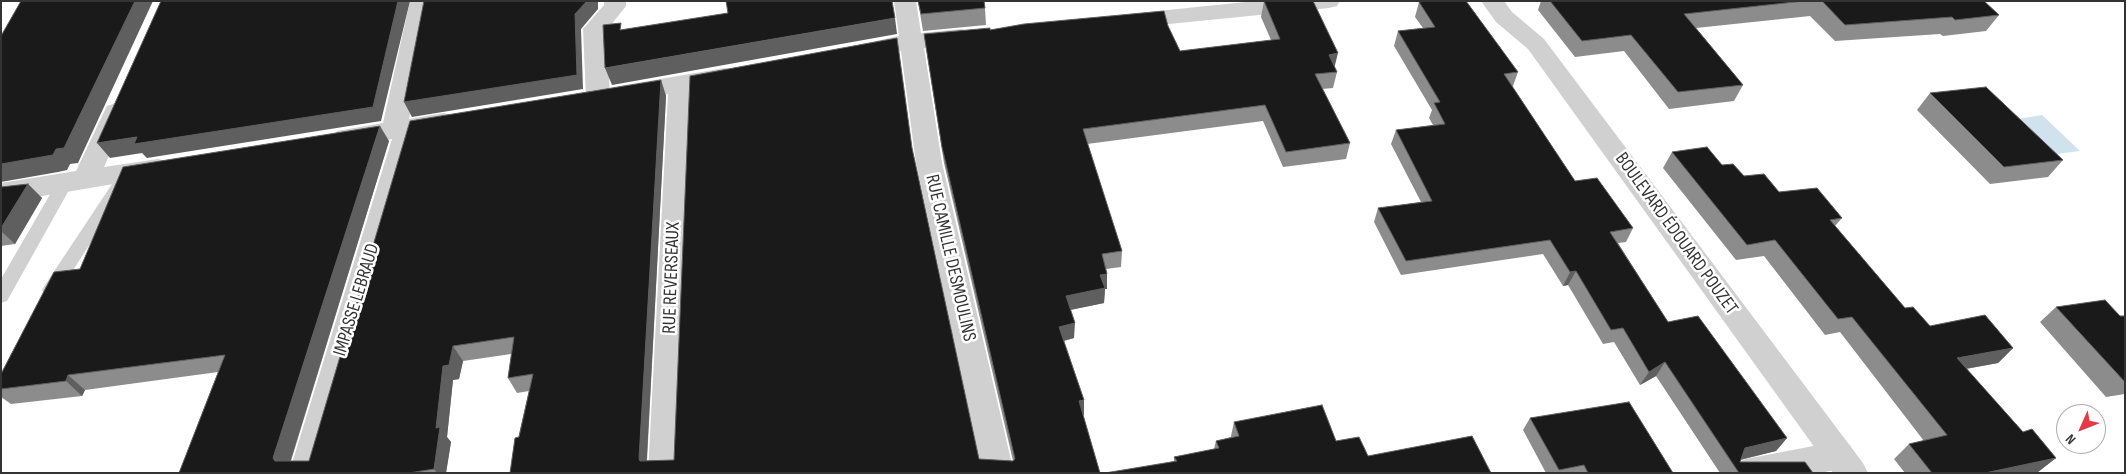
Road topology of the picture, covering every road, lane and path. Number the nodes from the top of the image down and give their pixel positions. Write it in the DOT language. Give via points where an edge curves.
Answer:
graph roads {
  1 [pos="421,1"];
  2 [pos="615,1"];
  3 [pos="905,1"];
  4 [pos="1329,1"];
  5 [pos="1492,1"];
  6 [pos="1108,23"];
  7 [pos="985,35"];
  8 [pos="909,42"];
  9 [pos="843,54"];
  10 [pos="747,72"];
  11 [pos="681,84"];
  12 [pos="126,90"];
  13 [pos="465,118"];
  14 [pos="401,129"];
  15 [pos="325,141"];
  16 [pos="178,164"];
  17 [pos="130,172"];
  18 [pos="75,181"];
  19 [pos="1,193"];
  20 [pos="1,296"];
  21 [pos="44,302"];
  22 [pos="1846,464"];
  23 [pos="305,473"];
  24 [pos="664,473"];
  25 [pos="998,473"];
  26 [pos="1746,473"];
  1 -- 14 [label="street, IMPASSE LEBRAUD"];
  2 -- 11 [label="street" via="615,6 595,29 589,99"];
  3 -- 8 [label="street, RUE CAMILLE DESMOULINS"];
  4 -- 6 [label="street"];
  5 -- 22 [label="street, BOULEVARD ÉDOUARD POUZET" via="1504,17 1536,44"];
  7 -- 8 [label="street"];
  8 -- 9 [label="street"];
  8 -- 25 [label="street, RUE CAMILLE DESMOULINS" via="928,163"];
  10 -- 11 [label="street"];
  11 -- 24 [label="street, RUE REVERSEAUX"];
  12 -- 18 [label="street"];
  13 -- 14 [label="street"];
  14 -- 15 [label="street"];
  14 -- 23 [label="street, IMPASSE LEBRAUD"];
  16 -- 17 [label="street"];
  17 -- 18 [label="street"];
  17 -- 21 [label="lane"];
  18 -- 19 [label="street"];
  18 -- 20 [label="lane"];
  22 -- 26 [label="street"];
}
